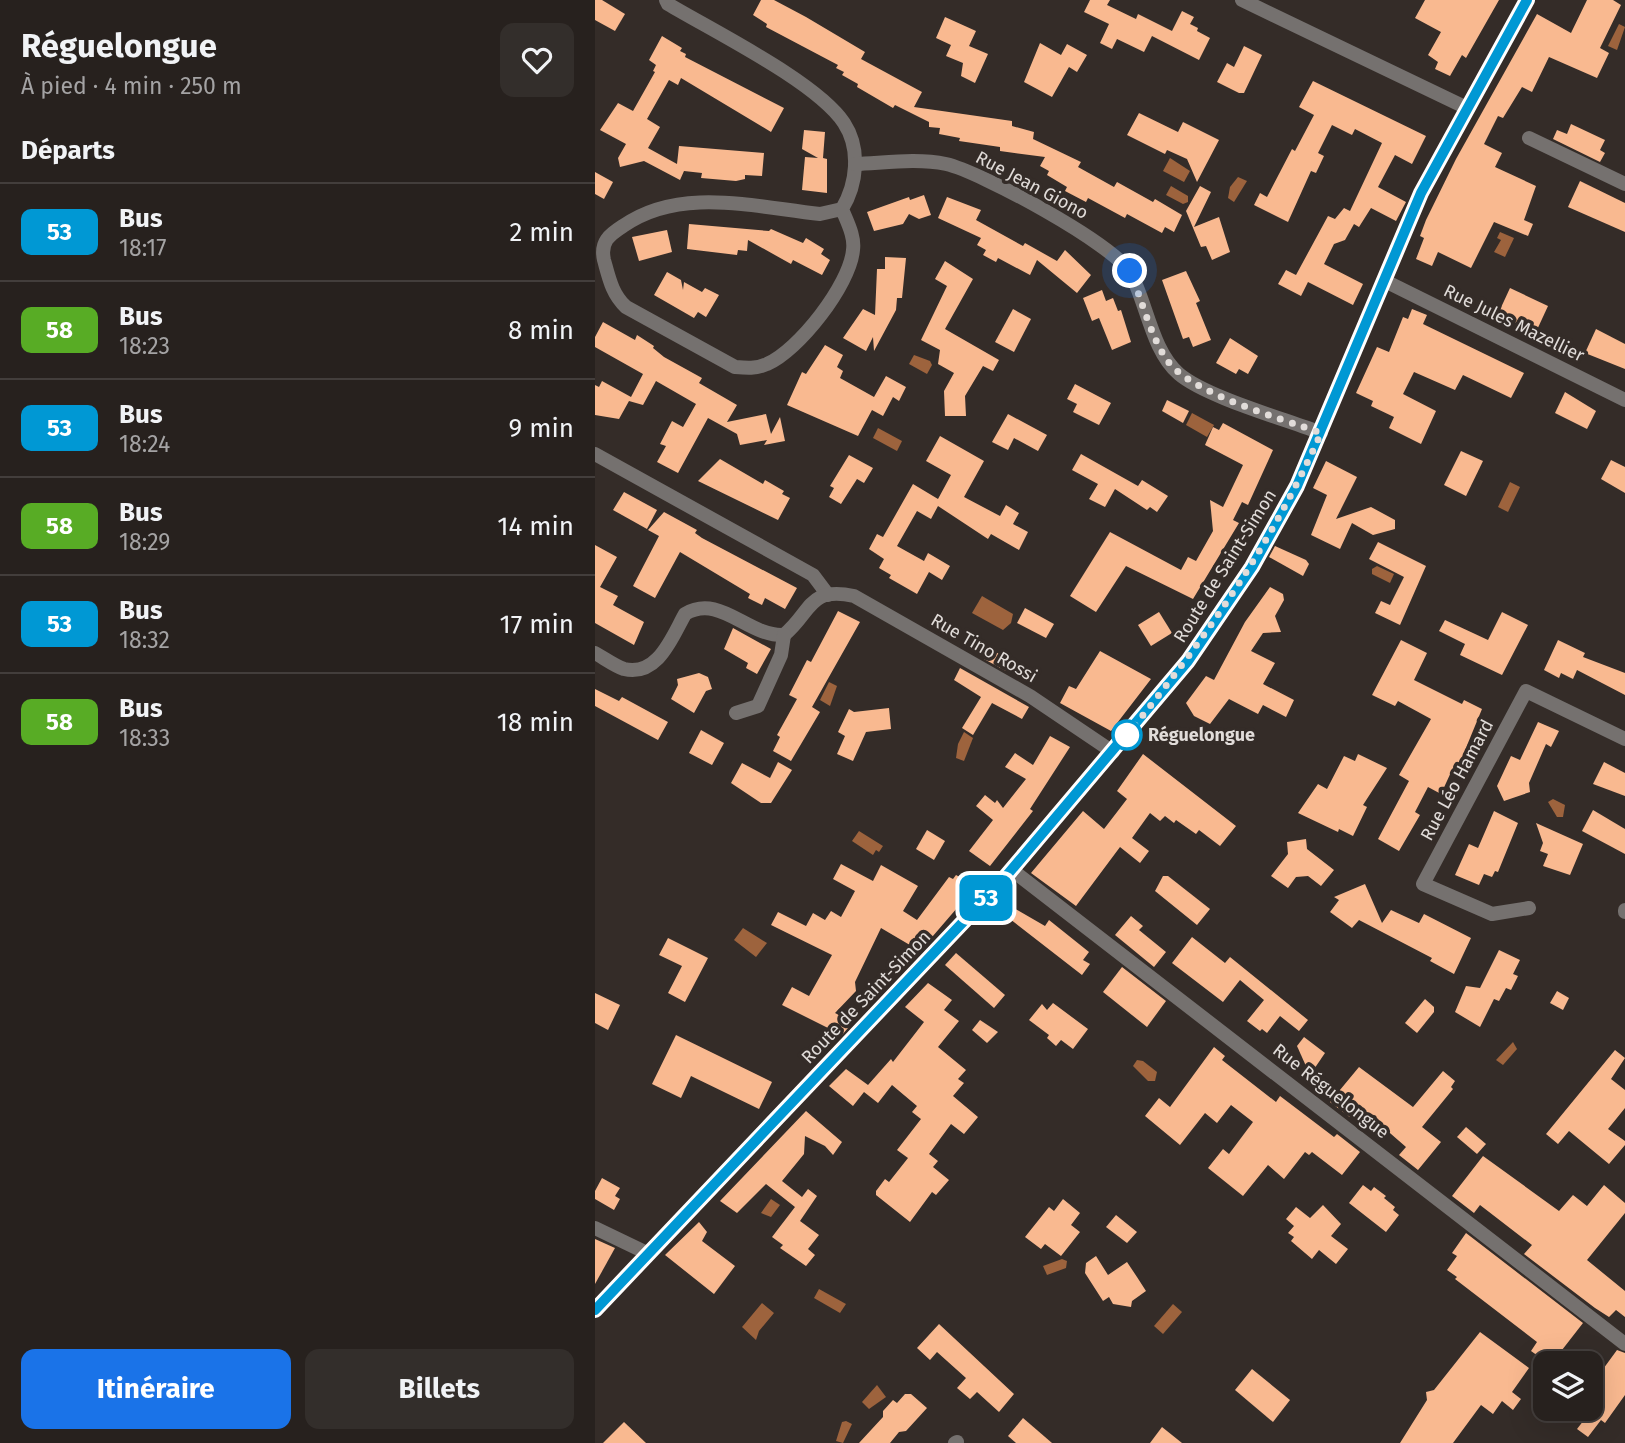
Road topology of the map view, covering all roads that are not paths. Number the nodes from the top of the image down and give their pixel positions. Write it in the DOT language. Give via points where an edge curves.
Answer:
graph roads {
  1 [pos="666,0"];
  2 [pos="1242,0"];
  3 [pos="1527,0"];
  4 [pos="1467,108"];
  5 [pos="1529,138"];
  6 [pos="855,164"];
  7 [pos="1625,184"];
  8 [pos="842,209"];
  9 [pos="1385,281"];
  10 [pos="1625,400"];
  11 [pos="1321,433"];
  12 [pos="595,454"];
  13 [pos="828,595"];
  14 [pos="784,635"];
  15 [pos="595,653"];
  16 [pos="736,713"];
  17 [pos="1625,738"];
  18 [pos="1113,752"];
  19 [pos="1012,870"];
  20 [pos="1529,908"];
  21 [pos="595,1228"];
  22 [pos="647,1253"];
  23 [pos="595,1310"];
  24 [pos="1625,1344"];
  1 -- 6 [label="street" via="831,108 852,140"];
  2 -- 4 [label="street"];
  3 -- 4 [label="main road, Route de Saint-Simon"];
  4 -- 9 [label="main road, Route de Saint-Simon" via="1421,193"];
  5 -- 7 [label="street"];
  6 -- 8 [label="street" via="853,186"];
  6 -- 11 [label="street, Rue Jean Giono" via="946,164 977,175 1089,237 1130,271 1165,358 1178,373 1199,386"];
  8 -- 8 [label="street" via="854,249 850,265 821,315 783,355 766,365 735,367 626,307 613,290 603,245 608,236 642,212 678,202 820,214"];
  9 -- 10 [label="street, Rue Jules Mazellier"];
  9 -- 11 [label="main road, Route de Saint-Simon"];
  11 -- 18 [label="main road, Route de Saint-Simon" via="1273,531 1225,609"];
  12 -- 13 [label="street" via="813,575"];
  13 -- 14 [label="street" via="808,604"];
  13 -- 18 [label="street, Rue Tino Rossi" via="854,596 1030,696"];
  14 -- 15 [label="street" via="768,634 704,607 685,614 662,656 644,668 624,669"];
  14 -- 16 [label="street" via="781,654 758,706"];
  17 -- 20 [label="street, Rue Léo Hamard" via="1526,691 1423,884 1492,914"];
  18 -- 19 [label="main road, Route de Saint-Simon"];
  19 -- 22 [label="main road, Route de Saint-Simon"];
  19 -- 24 [label="street, Rue Réguelongue"];
  21 -- 22 [label="street"];
  22 -- 23 [label="main road, Route de Saint-Simon"];
}
